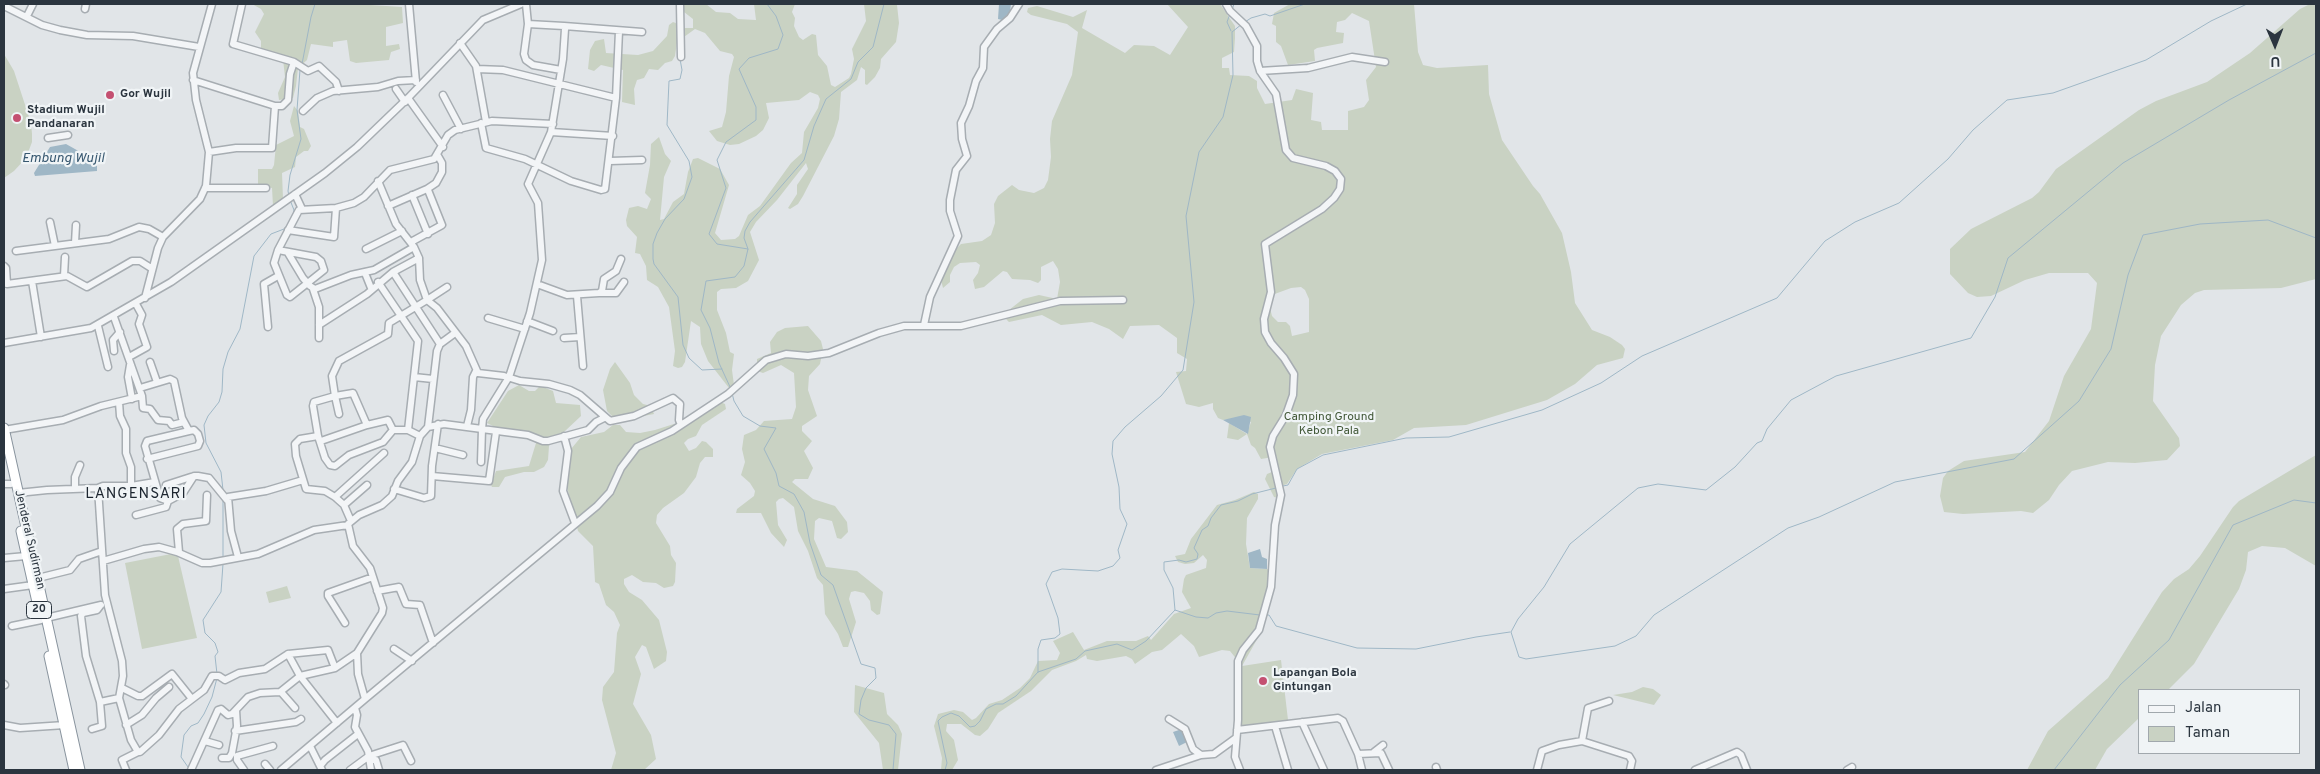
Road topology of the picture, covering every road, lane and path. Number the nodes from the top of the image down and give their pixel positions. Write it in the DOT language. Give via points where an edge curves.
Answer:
graph roads {
  1 [pos="33,4"];
  2 [pos="212,4"];
  3 [pos="242,4"];
  4 [pos="409,4"];
  5 [pos="521,4"];
  6 [pos="526,4"];
  7 [pos="680,4"];
  8 [pos="1020,4"];
  9 [pos="1226,4"];
  10 [pos="4,6"];
  11 [pos="27,16"];
  12 [pos="528,24"];
  13 [pos="564,26"];
  14 [pos="619,31"];
  15 [pos="642,32"];
  16 [pos="460,43"];
  17 [pos="199,47"];
  18 [pos="681,57"];
  19 [pos="1386,62"];
  20 [pos="296,63"];
  21 [pos="477,69"];
  22 [pos="561,70"];
  23 [pos="1260,71"];
  24 [pos="193,80"];
  25 [pos="416,80"];
  26 [pos="558,86"];
  27 [pos="396,89"];
  28 [pos="417,89"];
  29 [pos="339,91"];
  30 [pos="442,95"];
  31 [pos="616,98"];
  32 [pos="406,100"];
  33 [pos="275,106"];
  34 [pos="303,111"];
  35 [pos="483,122"];
  36 [pos="552,124"];
  37 [pos="461,128"];
  38 [pos="551,132"];
  39 [pos="68,136"];
  40 [pos="613,136"];
  41 [pos="48,138"];
  42 [pos="442,147"];
  43 [pos="210,152"];
  44 [pos="438,156"];
  45 [pos="642,160"];
  46 [pos="610,161"];
  47 [pos="537,165"];
  48 [pos="378,181"];
  49 [pos="206,188"];
  50 [pos="266,188"];
  51 [pos="427,188"];
  52 [pos="292,196"];
  53 [pos="412,196"];
  54 [pos="388,206"];
  55 [pos="336,208"];
  56 [pos="302,209"];
  57 [pos="50,222"];
  58 [pos="76,225"];
  59 [pos="288,230"];
  60 [pos="402,231"];
  61 [pos="428,234"];
  62 [pos="163,238"];
  63 [pos="75,243"];
  64 [pos="412,244"];
  65 [pos="55,246"];
  66 [pos="366,249"];
  67 [pos="278,250"];
  68 [pos="16,251"];
  69 [pos="288,253"];
  70 [pos="65,257"];
  71 [pos="419,258"];
  72 [pos="621,259"];
  73 [pos="4,266"];
  74 [pos="151,268"];
  75 [pos="323,272"];
  76 [pos="393,272"];
  77 [pos="365,273"];
  78 [pos="64,276"];
  79 [pos="278,276"];
  80 [pos="32,281"];
  81 [pos="378,282"];
  82 [pos="624,282"];
  83 [pos="307,283"];
  84 [pos="331,283"];
  85 [pos="537,284"];
  86 [pos="5,286"];
  87 [pos="447,287"];
  88 [pos="371,288"];
  89 [pos="313,289"];
  90 [pos="599,293"];
  91 [pos="577,296"];
  92 [pos="145,298"];
  93 [pos="427,300"];
  94 [pos="1123,300"];
  95 [pos="136,304"];
  96 [pos="415,307"];
  97 [pos="400,316"];
  98 [pos="114,317"];
  99 [pos="488,318"];
  100 [pos="527,321"];
  101 [pos="319,325"];
  102 [pos="924,325"];
  103 [pos="98,326"];
  104 [pos="268,326"];
  105 [pos="525,329"];
  106 [pos="553,331"];
  107 [pos="120,332"];
  108 [pos="455,332"];
  109 [pos="580,336"];
  110 [pos="41,337"];
  111 [pos="319,338"];
  112 [pos="564,338"];
  113 [pos="4,343"];
  114 [pos="440,344"];
  115 [pos="114,351"];
  116 [pos="130,359"];
  117 [pos="150,362"];
  118 [pos="582,366"];
  119 [pos="108,367"];
  120 [pos="476,371"];
  121 [pos="414,377"];
  122 [pos="509,377"];
  123 [pos="433,379"];
  124 [pos="157,382"];
  125 [pos="140,388"];
  126 [pos="142,396"];
  127 [pos="335,396"];
  128 [pos="132,399"];
  129 [pos="119,402"];
  130 [pos="339,414"];
  131 [pos="604,418"];
  132 [pos="184,422"];
  133 [pos="438,424"];
  134 [pos="367,425"];
  135 [pos="681,425"];
  136 [pos="467,426"];
  137 [pos="428,427"];
  138 [pos="4,429"];
  139 [pos="482,429"];
  140 [pos="393,430"];
  141 [pos="408,430"];
  142 [pos="189,431"];
  143 [pos="496,432"];
  144 [pos="420,436"];
  145 [pos="564,436"];
  146 [pos="319,438"];
  147 [pos="435,448"];
  148 [pos="4,450"];
  149 [pos="384,452"];
  150 [pos="463,455"];
  151 [pos="148,459"];
  152 [pos="482,462"];
  153 [pos="80,465"];
  154 [pos="194,476"];
  155 [pos="432,476"];
  156 [pos="303,480"];
  157 [pos="155,482"];
  158 [pos="7,484"];
  159 [pos="166,485"];
  160 [pos="367,485"];
  161 [pos="130,486"];
  162 [pos="98,488"];
  163 [pos="75,489"];
  164 [pos="394,490"];
  165 [pos="18,493"];
  166 [pos="207,495"];
  167 [pos="335,497"];
  168 [pos="227,500"];
  169 [pos="168,501"];
  170 [pos="344,505"];
  171 [pos="136,515"];
  172 [pos="349,523"];
  173 [pos="575,523"];
  174 [pos="102,551"];
  175 [pos="179,552"];
  176 [pos="26,556"];
  177 [pos="238,557"];
  178 [pos="4,558"];
  179 [pos="103,561"];
  180 [pos="373,577"];
  181 [pos="35,582"];
  182 [pos="4,589"];
  183 [pos="377,591"];
  184 [pos="104,605"];
  185 [pos="44,619"];
  186 [pos="345,623"];
  187 [pos="12,626"];
  188 [pos="433,644"];
  189 [pos="394,649"];
  190 [pos="357,653"];
  191 [pos="288,654"];
  192 [pos="412,661"];
  193 [pos="335,668"];
  194 [pos="300,676"];
  195 [pos="169,687"];
  196 [pos="122,688"];
  197 [pos="281,692"];
  198 [pos="119,698"];
  199 [pos="192,699"];
  200 [pos="364,699"];
  201 [pos="1609,701"];
  202 [pos="100,702"];
  203 [pos="295,708"];
  204 [pos="355,708"];
  205 [pos="236,710"];
  206 [pos="301,719"];
  207 [pos="1168,719"];
  208 [pos="1302,722"];
  209 [pos="337,723"];
  210 [pos="4,725"];
  211 [pos="126,725"];
  212 [pos="61,726"];
  213 [pos="1275,726"];
  214 [pos="92,729"];
  215 [pos="1237,730"];
  216 [pos="235,731"];
  217 [pos="358,734"];
  218 [pos="1236,738"];
  219 [pos="205,741"];
  220 [pos="1582,742"];
  221 [pos="218,745"];
  222 [pos="1383,745"];
  223 [pos="273,746"];
  224 [pos="310,746"];
  225 [pos="138,752"];
  226 [pos="1374,752"];
  227 [pos="1358,754"];
  228 [pos="1201,755"];
  229 [pos="222,758"];
  230 [pos="369,758"];
  231 [pos="411,761"];
  232 [pos="265,764"];
  233 [pos="322,768"];
  234 [pos="74,770"];
  235 [pos="80,770"];
  236 [pos="126,770"];
  237 [pos="191,770"];
  238 [pos="244,770"];
  239 [pos="270,770"];
  240 [pos="281,770"];
  241 [pos="350,770"];
  242 [pos="371,770"];
  243 [pos="379,770"];
  244 [pos="1156,770"];
  245 [pos="1240,770"];
  246 [pos="1288,770"];
  247 [pos="1324,770"];
  248 [pos="1362,770"];
  249 [pos="1389,770"];
  250 [pos="1537,770"];
  251 [pos="1630,770"];
  252 [pos="1695,770"];
  253 [pos="1747,770"];
  1 -- 11 [label="street"];
  2 -- 17 [label="street"];
  3 -- 20 [label="street" via="233,44"];
  4 -- 25 [label="street"];
  5 -- 16 [label="street" via="489,16"];
  6 -- 12 [label="street"];
  7 -- 18 [label="street"];
  8 -- 102 [label="street" via="984,47 983,68 961,123 967,156 956,170 950,200 958,236 930,297"];
  9 -- 23 [label="street" via="1244,23 1257,46 1256,61"];
  10 -- 11 [label="street"];
  11 -- 17 [label="street" via="48,27 76,33 133,36"];
  12 -- 13 [label="street"];
  12 -- 22 [label="street" via="526,60 533,65"];
  13 -- 14 [label="street"];
  13 -- 22 [label="street"];
  14 -- 15 [label="street"];
  14 -- 31 [label="street"];
  16 -- 21 [label="street"];
  16 -- 28 [label="street"];
  17 -- 24 [label="street"];
  19 -- 23 [label="street" via="1352,57 1308,68"];
  20 -- 29 [label="street" via="310,71 319,66 336,82"];
  20 -- 33 [label="street" via="290,74 288,100 282,106"];
  21 -- 26 [label="street" via="503,70"];
  21 -- 35 [label="street"];
  22 -- 26 [label="street"];
  23 -- 215 [label="street" via="1276,94 1286,150 1293,158 1326,166 1341,179 1337,194 1322,209 1265,244 1270,292 1264,319 1265,332 1294,374 1293,395 1270,447 1281,495 1274,525 1271,587 1262,621 1238,661"];
  24 -- 33 [label="street"];
  24 -- 43 [label="street" via="199,117"];
  25 -- 28 [label="street"];
  25 -- 29 [label="street"];
  26 -- 31 [label="street"];
  26 -- 36 [label="street"];
  27 -- 32 [label="street"];
  28 -- 32 [label="street"];
  29 -- 34 [label="street" via="317,98"];
  30 -- 37 [label="street"];
  31 -- 40 [label="street"];
  32 -- 42 [label="street"];
  32 -- 52 [label="street" via="346,156"];
  33 -- 43 [label="street" via="272,148"];
  35 -- 36 [label="street"];
  35 -- 37 [label="street"];
  35 -- 47 [label="street" via="486,148 514,154"];
  36 -- 38 [label="street"];
  37 -- 42 [label="street" via="448,135"];
  38 -- 40 [label="street"];
  38 -- 47 [label="street"];
  39 -- 41 [label="street"];
  40 -- 46 [label="street"];
  42 -- 44 [label="street"];
  43 -- 49 [label="street"];
  44 -- 48 [label="street" via="427,162 390,170"];
  44 -- 51 [label="street" via="442,172 436,183"];
  45 -- 46 [label="street"];
  46 -- 47 [label="street" via="603,190 564,178"];
  47 -- 85 [label="street" via="528,184 538,203 542,260"];
  48 -- 54 [label="street"];
  48 -- 55 [label="street" via="359,200"];
  49 -- 50 [label="street"];
  49 -- 62 [label="street" via="200,199"];
  51 -- 53 [label="street"];
  51 -- 61 [label="street" via="442,223 441,227"];
  52 -- 56 [label="street"];
  52 -- 92 [label="street"];
  53 -- 54 [label="street"];
  53 -- 61 [label="street"];
  54 -- 60 [label="street"];
  55 -- 56 [label="street"];
  55 -- 59 [label="street" via="334,237"];
  56 -- 59 [label="street" via="296,212"];
  57 -- 65 [label="street"];
  58 -- 63 [label="street"];
  59 -- 67 [label="street"];
  60 -- 64 [label="street"];
  60 -- 66 [label="street"];
  61 -- 64 [label="street"];
  62 -- 63 [label="street" via="139,227 109,239"];
  62 -- 74 [label="street"];
  63 -- 65 [label="street"];
  64 -- 71 [label="street"];
  64 -- 77 [label="street" via="389,263"];
  65 -- 68 [label="street"];
  67 -- 69 [label="street"];
  67 -- 79 [label="street" via="274,263"];
  69 -- 75 [label="street" via="316,257 321,261"];
  69 -- 83 [label="street"];
  70 -- 78 [label="street"];
  71 -- 76 [label="street"];
  71 -- 93 [label="street" via="420,280"];
  72 -- 90 [label="street" via="616,271 604,279"];
  73 -- 86 [label="street"];
  74 -- 78 [label="street" via="140,261 132,261 89,287"];
  74 -- 92 [label="street"];
  75 -- 83 [label="street"];
  75 -- 84 [label="street"];
  76 -- 81 [label="street"];
  76 -- 96 [label="street"];
  77 -- 84 [label="street"];
  77 -- 88 [label="street"];
  78 -- 80 [label="street"];
  79 -- 83 [label="street" via="288,297"];
  79 -- 104 [label="street" via="264,284"];
  80 -- 86 [label="street"];
  80 -- 110 [label="street"];
  81 -- 88 [label="street"];
  81 -- 97 [label="street"];
  82 -- 90 [label="street" via="616,292"];
  83 -- 89 [label="street"];
  84 -- 89 [label="street"];
  85 -- 91 [label="street"];
  85 -- 100 [label="street"];
  87 -- 93 [label="street"];
  88 -- 101 [label="street"];
  89 -- 101 [label="street" via="319,307"];
  90 -- 91 [label="street"];
  91 -- 109 [label="street"];
  92 -- 95 [label="street"];
  93 -- 96 [label="street"];
  93 -- 108 [label="street"];
  94 -- 102 [label="street" via="1060,301 961,326"];
  95 -- 98 [label="street"];
  95 -- 116 [label="street" via="142,315 139,324 146,347"];
  96 -- 97 [label="street"];
  96 -- 114 [label="street"];
  97 -- 121 [label="street" via="418,341"];
  97 -- 127 [label="street" via="389,323 388,334 336,364 332,376"];
  98 -- 103 [label="street"];
  98 -- 107 [label="street"];
  99 -- 105 [label="street"];
  100 -- 105 [label="street"];
  100 -- 106 [label="street"];
  101 -- 111 [label="street"];
  102 -- 135 [label="street" via="893,328 829,353 808,356 786,354 766,360 734,390"];
  103 -- 110 [label="street"];
  103 -- 119 [label="street"];
  105 -- 122 [label="street"];
  107 -- 115 [label="street" via="113,340"];
  107 -- 116 [label="street"];
  108 -- 114 [label="street"];
  108 -- 120 [label="street" via="466,346"];
  109 -- 112 [label="street"];
  109 -- 118 [label="street"];
  110 -- 113 [label="street"];
  114 -- 123 [label="street"];
  116 -- 125 [label="street"];
  116 -- 128 [label="street" via="128,377"];
  117 -- 124 [label="street"];
  120 -- 122 [label="street"];
  120 -- 136 [label="street"];
  121 -- 123 [label="street"];
  121 -- 141 [label="street"];
  122 -- 131 [label="street" via="570,390 585,399"];
  122 -- 139 [label="street" via="484,419"];
  123 -- 137 [label="street"];
  124 -- 125 [label="street"];
  124 -- 132 [label="street" via="174,381"];
  125 -- 126 [label="street"];
  126 -- 128 [label="street"];
  126 -- 132 [label="street" via="144,409 150,409 158,420 169,421 173,425"];
  127 -- 130 [label="street"];
  127 -- 134 [label="street" via="353,393"];
  127 -- 146 [label="street" via="314,404"];
  128 -- 129 [label="street"];
  129 -- 138 [label="street" via="63,420"];
  129 -- 161 [label="street" via="120,416 126,429"];
  131 -- 135 [label="street" via="614,422 625,419 673,398 680,404"];
  131 -- 145 [label="street" via="588,430"];
  132 -- 142 [label="street"];
  133 -- 136 [label="street"];
  133 -- 137 [label="street"];
  133 -- 147 [label="street"];
  134 -- 140 [label="street" via="388,420"];
  134 -- 146 [label="street"];
  135 -- 173 [label="street" via="637,448 621,468 610,492"];
  136 -- 139 [label="street"];
  137 -- 144 [label="street"];
  138 -- 165 [label="highway, Jenderal Sudirman / 20"];
  139 -- 143 [label="street"];
  139 -- 152 [label="street"];
  140 -- 141 [label="street"];
  140 -- 146 [label="street" via="383,442 349,455 335,466 325,458"];
  141 -- 144 [label="street"];
  142 -- 151 [label="street" via="147,441 145,451"];
  142 -- 151 [label="street" via="194,430 198,434 198,446"];
  143 -- 145 [label="street" via="528,435 543,442"];
  143 -- 155 [label="street" via="489,481"];
  144 -- 164 [label="street" via="412,462"];
  145 -- 173 [label="street" via="568,451 563,491"];
  146 -- 156 [label="street" via="300,439 295,444"];
  147 -- 150 [label="street"];
  147 -- 155 [label="street"];
  148 -- 158 [label="highway, Jenderal Sudirman / 20"];
  149 -- 167 [label="street"];
  151 -- 157 [label="street"];
  153 -- 163 [label="street"];
  154 -- 159 [label="street"];
  154 -- 168 [label="street" via="209,478"];
  154 -- 169 [label="street" via="186,491"];
  155 -- 164 [label="street" via="432,494 428,498"];
  156 -- 167 [label="street" via="307,490 325,491"];
  156 -- 168 [label="street" via="259,492 228,496"];
  157 -- 161 [label="street"];
  157 -- 169 [label="street" via="161,500"];
  158 -- 176 [label="highway, Jenderal Sudirman / 20"];
  160 -- 170 [label="street"];
  161 -- 162 [label="street"];
  162 -- 163 [label="street"];
  162 -- 174 [label="street"];
  163 -- 165 [label="street"];
  164 -- 172 [label="street" via="384,504"];
  165 -- 181 [label="highway, Jenderal Sudirman / 20"];
  166 -- 175 [label="street" via="206,521 187,523 177,528"];
  167 -- 170 [label="street"];
  168 -- 177 [label="street"];
  169 -- 171 [label="street" via="163,509"];
  170 -- 172 [label="street"];
  172 -- 177 [label="street" via="314,530 258,554"];
  172 -- 180 [label="street" via="354,546"];
  173 -- 188 [label="street"];
  174 -- 179 [label="street"];
  174 -- 181 [label="street" via="79,559 70,570"];
  175 -- 177 [label="street" via="205,564"];
  175 -- 179 [label="street" via="152,548"];
  176 -- 178 [label="street"];
  176 -- 181 [label="highway, Jenderal Sudirman / 20"];
  179 -- 184 [label="street"];
  180 -- 183 [label="street"];
  180 -- 186 [label="street" via="328,593"];
  181 -- 182 [label="street"];
  181 -- 185 [label="highway, Jenderal Sudirman / 20"];
  183 -- 188 [label="street" via="400,587 406,604 420,605"];
  183 -- 190 [label="street" via="382,613"];
  184 -- 185 [label="street"];
  184 -- 196 [label="street" via="123,667"];
  184 -- 202 [label="street" via="81,616 86,656"];
  185 -- 187 [label="street"];
  185 -- 212 [label="highway, Jenderal Sudirman / 20"];
  185 -- 235 [label="highway, Jenderal Sudirman / 20"];
  188 -- 192 [label="street"];
  189 -- 192 [label="street"];
  190 -- 193 [label="street"];
  190 -- 200 [label="street"];
  191 -- 193 [label="street" via="328,650"];
  191 -- 194 [label="street"];
  191 -- 199 [label="street" via="265,669 244,672 224,680 212,676 204,690"];
  192 -- 200 [label="street"];
  193 -- 194 [label="street"];
  194 -- 197 [label="street"];
  194 -- 209 [label="street"];
  195 -- 211 [label="street" via="142,715"];
  196 -- 198 [label="street"];
  196 -- 199 [label="street" via="142,696 172,674"];
  197 -- 203 [label="street"];
  197 -- 205 [label="street" via="248,697"];
  198 -- 202 [label="street"];
  198 -- 211 [label="street"];
  199 -- 225 [label="street" via="146,749"];
  200 -- 204 [label="street"];
  201 -- 220 [label="street" via="1588,708"];
  202 -- 214 [label="street" via="102,726"];
  204 -- 209 [label="street"];
  204 -- 217 [label="street"];
  205 -- 216 [label="street"];
  205 -- 219 [label="street" via="228,715 218,710"];
  206 -- 216 [label="street"];
  207 -- 228 [label="street" via="1185,729 1193,749"];
  208 -- 213 [label="street"];
  208 -- 227 [label="street" via="1341,719"];
  208 -- 247 [label="street"];
  209 -- 224 [label="street"];
  210 -- 212 [label="street" via="14,728"];
  211 -- 225 [label="street"];
  212 -- 234 [label="highway, Jenderal Sudirman / 20"];
  213 -- 215 [label="street"];
  213 -- 246 [label="street"];
  215 -- 218 [label="street"];
  216 -- 229 [label="street" via="230,756"];
  217 -- 230 [label="street"];
  217 -- 233 [label="street" via="325,760"];
  218 -- 228 [label="street" via="1214,754"];
  218 -- 245 [label="street" via="1235,757"];
  219 -- 221 [label="street"];
  219 -- 237 [label="street"];
  220 -- 250 [label="street" via="1559,744 1542,751"];
  220 -- 251 [label="street" via="1629,756 1632,761"];
  222 -- 226 [label="street"];
  223 -- 238 [label="street" via="237,756"];
  224 -- 233 [label="street"];
  224 -- 240 [label="street"];
  225 -- 236 [label="street" via="122,760"];
  226 -- 227 [label="street"];
  226 -- 249 [label="street" via="1383,755"];
  227 -- 248 [label="street"];
  228 -- 244 [label="street"];
  230 -- 231 [label="street" via="404,745"];
  230 -- 241 [label="street"];
  230 -- 242 [label="street"];
  230 -- 243 [label="street" via="376,760"];
  232 -- 239 [label="street"];
  252 -- 253 [label="street" via="1737,752"];
}
